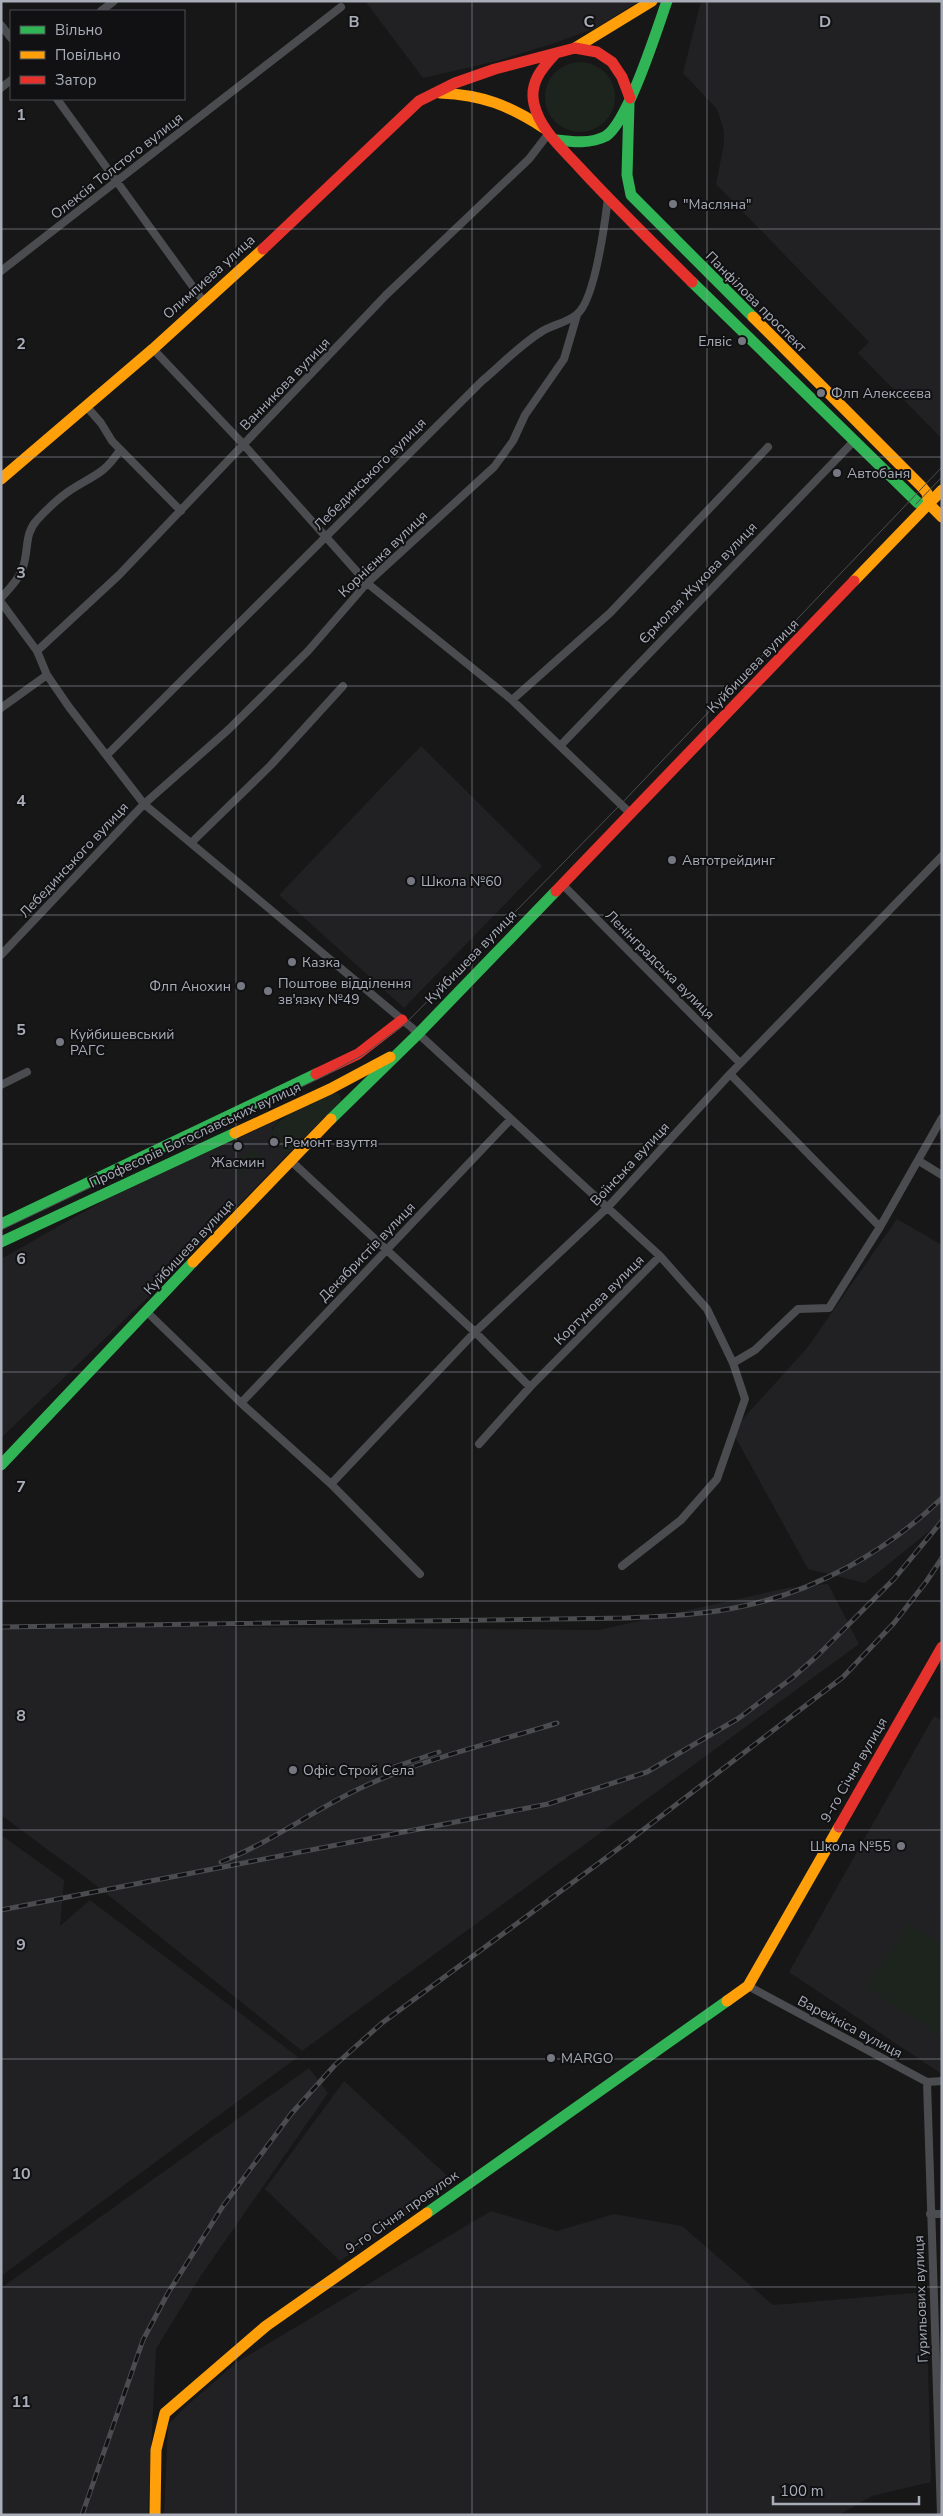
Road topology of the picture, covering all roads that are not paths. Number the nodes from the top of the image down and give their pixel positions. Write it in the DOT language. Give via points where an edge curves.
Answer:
graph roads {
  1 [pos="114,1"];
  2 [pos="652,1"];
  3 [pos="667,1"];
  4 [pos="341,8"];
  5 [pos="102,10"];
  6 [pos="1,26"];
  7 [pos="10,37"];
  8 [pos="575,48"];
  9 [pos="555,54"];
  10 [pos="433,92"];
  11 [pos="58,100"];
  12 [pos="629,101"];
  13 [pos="550,133"];
  14 [pos="117,183"];
  15 [pos="608,198"];
  16 [pos="1,270"];
  17 [pos="204,302"];
  18 [pos="577,315"];
  19 [pos="153,349"];
  20 [pos="86,406"];
  21 [pos="854,441"];
  22 [pos="244,445"];
  23 [pos="768,447"];
  24 [pos="120,450"];
  25 [pos="1,479"];
  26 [pos="942,490"];
  27 [pos="928,498"];
  28 [pos="181,511"];
  29 [pos="942,516"];
  30 [pos="325,536"];
  31 [pos="367,583"];
  32 [pos="1,598"];
  33 [pos="1,602"];
  34 [pos="37,651"];
  35 [pos="47,675"];
  36 [pos="342,686"];
  37 [pos="512,700"];
  38 [pos="1,708"];
  39 [pos="561,745"];
  40 [pos="107,756"];
  41 [pos="144,804"];
  42 [pos="631,814"];
  43 [pos="191,842"];
  44 [pos="942,856"];
  45 [pos="562,884"];
  46 [pos="1,955"];
  47 [pos="402,1020"];
  48 [pos="418,1034"];
  49 [pos="400,1051"];
  50 [pos="740,1064"];
  51 [pos="27,1072"];
  52 [pos="730,1074"];
  53 [pos="1,1085"];
  54 [pos="942,1118"];
  55 [pos="510,1120"];
  56 [pos="290,1160"];
  57 [pos="918,1161"];
  58 [pos="942,1175"];
  59 [pos="607,1208"];
  60 [pos="1,1224"];
  61 [pos="880,1227"];
  62 [pos="1,1242"];
  63 [pos="387,1250"];
  64 [pos="660,1256"];
  65 [pos="148,1313"];
  66 [pos="475,1332"];
  67 [pos="733,1363"];
  68 [pos="530,1387"];
  69 [pos="241,1403"];
  70 [pos="479,1444"];
  71 [pos="1,1465"];
  72 [pos="331,1484"];
  73 [pos="622,1566"];
  74 [pos="420,1574"];
  75 [pos="942,1647"];
  76 [pos="748,1986"];
  77 [pos="942,2081"];
  78 [pos="926,2082"];
  79 [pos="930,2214"];
  80 [pos="942,2214"];
  81 [pos="155,2515"];
  82 [pos="941,2515"];
  1 -- 5 [label="street"];
  2 -- 8 [label="main road"];
  3 -- 12 [label="main road"];
  4 -- 14 [label="street, Олексія Толстого вулиця"];
  6 -- 7 [label="street"];
  8 -- 9 [label="main road"];
  8 -- 12 [label="main road" via="588,49 609,58 619,68"];
  9 -- 10 [label="main road, Олимпиева улица"];
  9 -- 13 [label="main road" via="540,72 533,91 534,104"];
  10 -- 13 [label="main road" via="466,93 502,102"];
  10 -- 17 [label="main road, Олимпиева улица" via="419,101 303,213"];
  11 -- 14 [label="street"];
  12 -- 13 [label="main road" via="616,126 600,139 586,143"];
  12 -- 27 [label="main road, Панфілова проспект" via="627,175 631,196"];
  13 -- 15 [label="main road"];
  13 -- 22 [label="street, Ванникова вулиця" via="529,159 386,295"];
  14 -- 16 [label="street, Олексія Толстого вулиця"];
  14 -- 17 [label="street"];
  15 -- 18 [label="street" via="597,266"];
  15 -- 21 [label="main road"];
  17 -- 19 [label="main road, Олимпиева улица"];
  18 -- 30 [label="street, Лебединського вулиця" via="541,332 482,381"];
  18 -- 31 [label="street, Корнієнка вулиця" via="564,359 494,467"];
  19 -- 20 [label="main road, Олимпиева улица"];
  19 -- 22 [label="street"];
  20 -- 24 [label="street"];
  20 -- 25 [label="main road, Олимпиева улица"];
  21 -- 27 [label="main road" via="918,503"];
  21 -- 39 [label="street, Єрмолая Жукова вулиця"];
  22 -- 28 [label="street, Ванникова вулиця"];
  22 -- 30 [label="street"];
  23 -- 37 [label="street" via="610,613"];
  24 -- 28 [label="street"];
  24 -- 32 [label="street" via="94,478 77,486 35,522 27,537 23,569"];
  26 -- 27 [label="main road, Куйбишева вулиця"];
  27 -- 29 [label="main road, Панфілова проспект"];
  27 -- 42 [label="main road, Куйбишева вулиця"];
  28 -- 34 [label="street, Ванникова вулиця" via="119,575"];
  30 -- 31 [label="street"];
  30 -- 40 [label="street, Лебединського вулиця"];
  31 -- 37 [label="street"];
  31 -- 41 [label="street, Корнієнка вулиця" via="308,651 228,730"];
  33 -- 34 [label="street"];
  34 -- 35 [label="street"];
  35 -- 38 [label="street"];
  35 -- 40 [label="street"];
  36 -- 43 [label="street" via="271,765"];
  37 -- 39 [label="street"];
  39 -- 42 [label="street"];
  40 -- 41 [label="street"];
  41 -- 43 [label="street"];
  41 -- 46 [label="street, Лебединського вулиця"];
  42 -- 45 [label="main road, Куйбишева вулиця"];
  43 -- 47 [label="street"];
  44 -- 50 [label="street, Воїнська вулиця"];
  45 -- 48 [label="main road, Куйбишева вулиця"];
  45 -- 50 [label="street, Ленінградська вулиця"];
  47 -- 48 [label="street"];
  47 -- 60 [label="main road" via="358,1054"];
  48 -- 49 [label="main road, Куйбишева вулиця"];
  48 -- 55 [label="street"];
  49 -- 56 [label="main road, Куйбишева вулиця"];
  49 -- 62 [label="main road, Професорів Богославських вулиця" via="330,1089"];
  50 -- 52 [label="street, Воїнська вулиця"];
  51 -- 53 [label="street"];
  52 -- 59 [label="street, Воїнська вулиця"];
  52 -- 61 [label="street"];
  54 -- 57 [label="street"];
  55 -- 59 [label="street"];
  55 -- 63 [label="street, Декабристів вулиця"];
  56 -- 63 [label="street"];
  56 -- 65 [label="main road, Куйбишева вулиця"];
  57 -- 58 [label="street"];
  57 -- 61 [label="street"];
  59 -- 64 [label="street"];
  59 -- 66 [label="street, Воїнська вулиця"];
  61 -- 67 [label="street" via="828,1308 798,1309 755,1350"];
  63 -- 66 [label="street"];
  63 -- 69 [label="street, Декабристів вулиця"];
  64 -- 67 [label="street, Кортунова вулиця" via="707,1309"];
  64 -- 68 [label="street, Кортунова вулиця"];
  65 -- 69 [label="street"];
  65 -- 71 [label="main road, Куйбишева вулиця"];
  66 -- 68 [label="street"];
  66 -- 72 [label="street, Воїнська вулиця"];
  67 -- 73 [label="street, Кортунова вулиця" via="745,1399 717,1479 681,1520"];
  68 -- 70 [label="street, Кортунова вулиця"];
  69 -- 72 [label="street"];
  72 -- 74 [label="street"];
  75 -- 76 [label="main road, 9-го Січня вулиця"];
  76 -- 78 [label="street, Варейкіса вулиця"];
  76 -- 81 [label="main road, 9-го Січня провулок" via="266,2326 165,2413 157,2440"];
  77 -- 78 [label="street"];
  78 -- 79 [label="street, Гурильових вулиця"];
  79 -- 80 [label="street"];
  79 -- 82 [label="street, Гурильових вулиця"];
}
